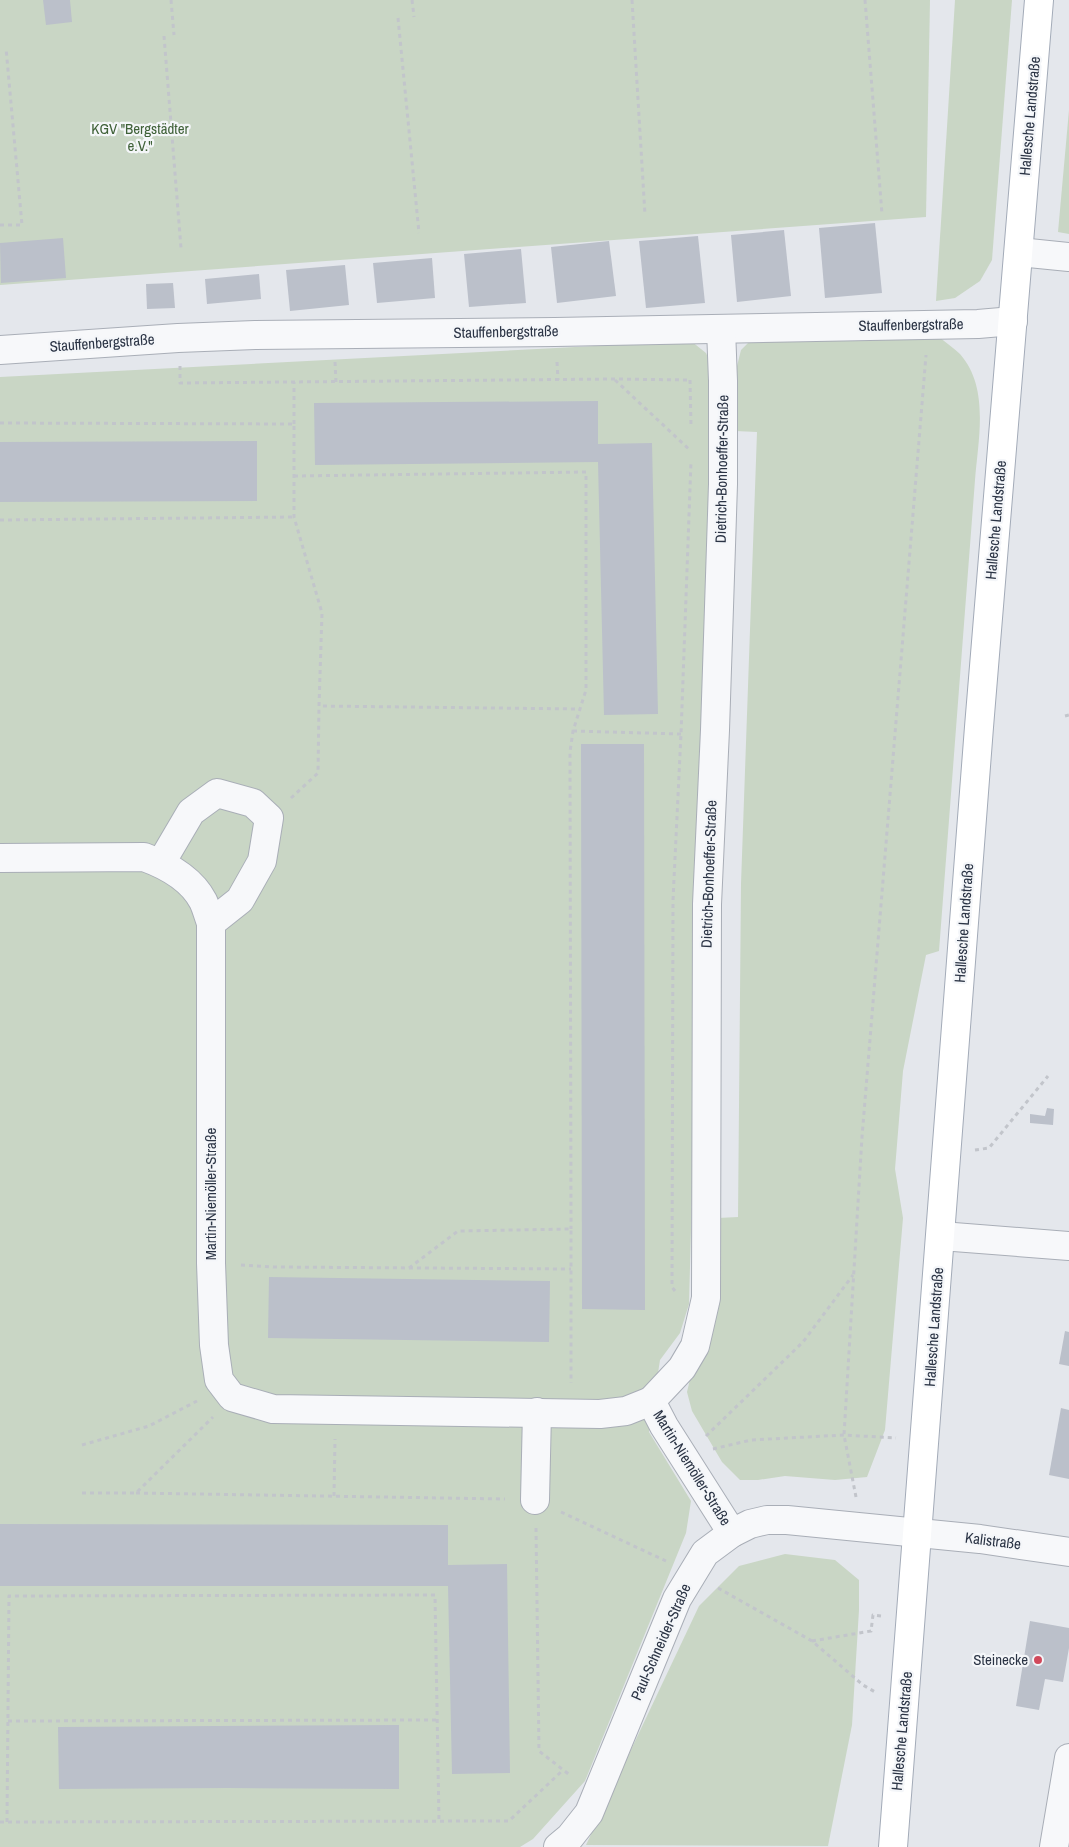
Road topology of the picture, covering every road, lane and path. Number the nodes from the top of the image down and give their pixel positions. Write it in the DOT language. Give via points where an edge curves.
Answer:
graph roads {
  1 [pos="171,0"];
  2 [pos="412,0"];
  3 [pos="632,0"];
  4 [pos="865,0"];
  5 [pos="1039,0"];
  6 [pos="414,16"];
  7 [pos="398,18"];
  8 [pos="174,35"];
  9 [pos="164,36"];
  10 [pos="6,48"];
  11 [pos="882,214"];
  12 [pos="645,215"];
  13 [pos="0,225"];
  14 [pos="418,233"];
  15 [pos="181,248"];
  16 [pos="1019,252"];
  17 [pos="1069,257"];
  18 [pos="1013,321"];
  19 [pos="928,325"];
  20 [pos="722,329"];
  21 [pos="178,338"];
  22 [pos="0,350"];
  23 [pos="614,379"];
  24 [pos="723,381"];
  25 [pos="294,382"];
  26 [pos="0,423"];
  27 [pos="294,424"];
  28 [pos="691,451"];
  29 [pos="294,476"];
  30 [pos="294,517"];
  31 [pos="0,520"];
  32 [pos="319,706"];
  33 [pos="580,709"];
  34 [pos="573,731"];
  35 [pos="682,734"];
  36 [pos="269,818"];
  37 [pos="0,858"];
  38 [pos="161,863"];
  39 [pos="211,923"];
  40 [pos="1048,1076"];
  41 [pos="947,1154"];
  42 [pos="571,1228"];
  43 [pos="941,1236"];
  44 [pos="1069,1246"];
  45 [pos="211,1263"];
  46 [pos="409,1268"];
  47 [pos="571,1269"];
  48 [pos="854,1274"];
  49 [pos="226,1389"];
  50 [pos="651,1401"];
  51 [pos="335,1410"];
  52 [pos="536,1412"];
  53 [pos="571,1414"];
  54 [pos="844,1435"];
  55 [pos="925,1440"];
  56 [pos="82,1445"];
  57 [pos="684,1457"];
  58 [pos="82,1493"];
  59 [pos="136,1493"];
  60 [pos="334,1496"];
  61 [pos="535,1500"];
  62 [pos="862,1527"];
  63 [pos="917,1532"];
  64 [pos="732,1533"];
  65 [pos="1069,1552"];
  66 [pos="692,1573"];
  67 [pos="911,1618"];
  68 [pos="812,1641"];
  69 [pos="903,1710"];
  70 [pos="437,1720"];
  71 [pos="8,1721"];
  72 [pos="1069,1758"];
  73 [pos="563,1770"];
  74 [pos="596,1796"];
  75 [pos="439,1821"];
  76 [pos="0,1822"];
  77 [pos="7,1822"];
  78 [pos="558,1847"];
  79 [pos="893,1847"];
  80 [pos="1054,1847"];
  1 -- 8 [label="path"];
  2 -- 6 [label="path"];
  3 -- 12 [label="path"];
  4 -- 11 [label="path"];
  5 -- 16 [label="main road, Hallesche Landstraße"];
  7 -- 14 [label="path"];
  9 -- 15 [label="path"];
  10 -- 13 [label="path" via="22,225"];
  16 -- 17 [label="street"];
  16 -- 18 [label="main road, Hallesche Landstraße"];
  18 -- 19 [label="street, Stauffenbergstraße"];
  18 -- 41 [label="main road, Hallesche Landstraße"];
  19 -- 20 [label="street, Stauffenbergstraße"];
  19 -- 48 [label="path" via="862,1137"];
  20 -- 21 [label="street, Stauffenbergstraße"];
  20 -- 24 [label="street, Dietrich-Bonhoeffer-Straße"];
  21 -- 22 [label="street, Stauffenbergstraße"];
  21 -- 25 [label="path" via="180,383"];
  23 -- 24 [label="path"];
  23 -- 25 [label="path"];
  23 -- 28 [label="path"];
  24 -- 50 [label="street, Dietrich-Bonhoeffer-Straße" via="707,904 706,1298 695,1346 682,1368"];
  25 -- 27 [label="path"];
  26 -- 27 [label="path"];
  27 -- 29 [label="path"];
  29 -- 30 [label="path"];
  29 -- 33 [label="path" via="586,472 586,690"];
  30 -- 31 [label="path"];
  30 -- 32 [label="path" via="322,613"];
  32 -- 33 [label="path"];
  32 -- 36 [label="path" via="318,774"];
  33 -- 34 [label="path"];
  34 -- 35 [label="path"];
  34 -- 42 [label="path" via="570,752"];
  36 -- 38 [label="street" via="253,803 217,793 191,812"];
  36 -- 39 [label="street" via="258,868 240,900"];
  37 -- 38 [label="street, Martin-Niemöller-Straße" via="144,857"];
  38 -- 39 [label="street, Martin-Niemöller-Straße" via="186,880 202,899"];
  39 -- 45 [label="street, Martin-Niemöller-Straße"];
  40 -- 41 [label="path" via="989,1148"];
  41 -- 43 [label="main road, Hallesche Landstraße"];
  42 -- 46 [label="path" via="458,1231"];
  42 -- 47 [label="path"];
  43 -- 44 [label="street"];
  43 -- 55 [label="main road, Hallesche Landstraße"];
  45 -- 46 [label="path"];
  45 -- 49 [label="street, Martin-Niemöller-Straße" via="214,1345"];
  46 -- 47 [label="path"];
  47 -- 53 [label="path"];
  48 -- 54 [label="path"];
  48 -- 57 [label="path" via="803,1342"];
  49 -- 51 [label="street, Martin-Niemöller-Straße" via="273,1409"];
  49 -- 56 [label="path" via="149,1426"];
  49 -- 59 [label="path" via="174,1457"];
  50 -- 53 [label="street, Martin-Niemöller-Straße" via="626,1411"];
  50 -- 57 [label="street, Martin-Niemöller-Straße"];
  51 -- 52 [label="street, Martin-Niemöller-Straße"];
  51 -- 60 [label="path"];
  52 -- 53 [label="street, Martin-Niemöller-Straße"];
  52 -- 61 [label="street"];
  54 -- 55 [label="path"];
  54 -- 57 [label="path" via="751,1440"];
  54 -- 62 [label="path"];
  55 -- 63 [label="main road, Hallesche Landstraße"];
  57 -- 64 [label="street, Martin-Niemöller-Straße"];
  58 -- 59 [label="path"];
  59 -- 60 [label="path"];
  60 -- 61 [label="path"];
  61 -- 66 [label="path"];
  61 -- 73 [label="path" via="539,1751"];
  62 -- 63 [label="street, Paul-Schneider-Straße"];
  62 -- 64 [label="street, Paul-Schneider-Straße" via="767,1520"];
  63 -- 65 [label="street, Kalistraße"];
  63 -- 67 [label="main road, Hallesche Landstraße"];
  64 -- 66 [label="street, Paul-Schneider-Straße" via="704,1553"];
  66 -- 68 [label="path"];
  66 -- 74 [label="street, Paul-Schneider-Straße" via="677,1599"];
  67 -- 68 [label="path" via="872,1615 871,1631"];
  67 -- 69 [label="main road, Hallesche Landstraße"];
  68 -- 69 [label="path" via="863,1685"];
  69 -- 79 [label="main road, Hallesche Landstraße"];
  70 -- 71 [label="path"];
  70 -- 71 [label="path" via="436,1595 9,1596"];
  70 -- 75 [label="path"];
  71 -- 77 [label="path"];
  72 -- 80 [label="street"];
  73 -- 74 [label="path"];
  73 -- 75 [label="path" via="509,1821"];
  74 -- 78 [label="street, Paul-Schneider-Straße" via="589,1812"];
  75 -- 77 [label="path"];
  76 -- 77 [label="path"];
}
